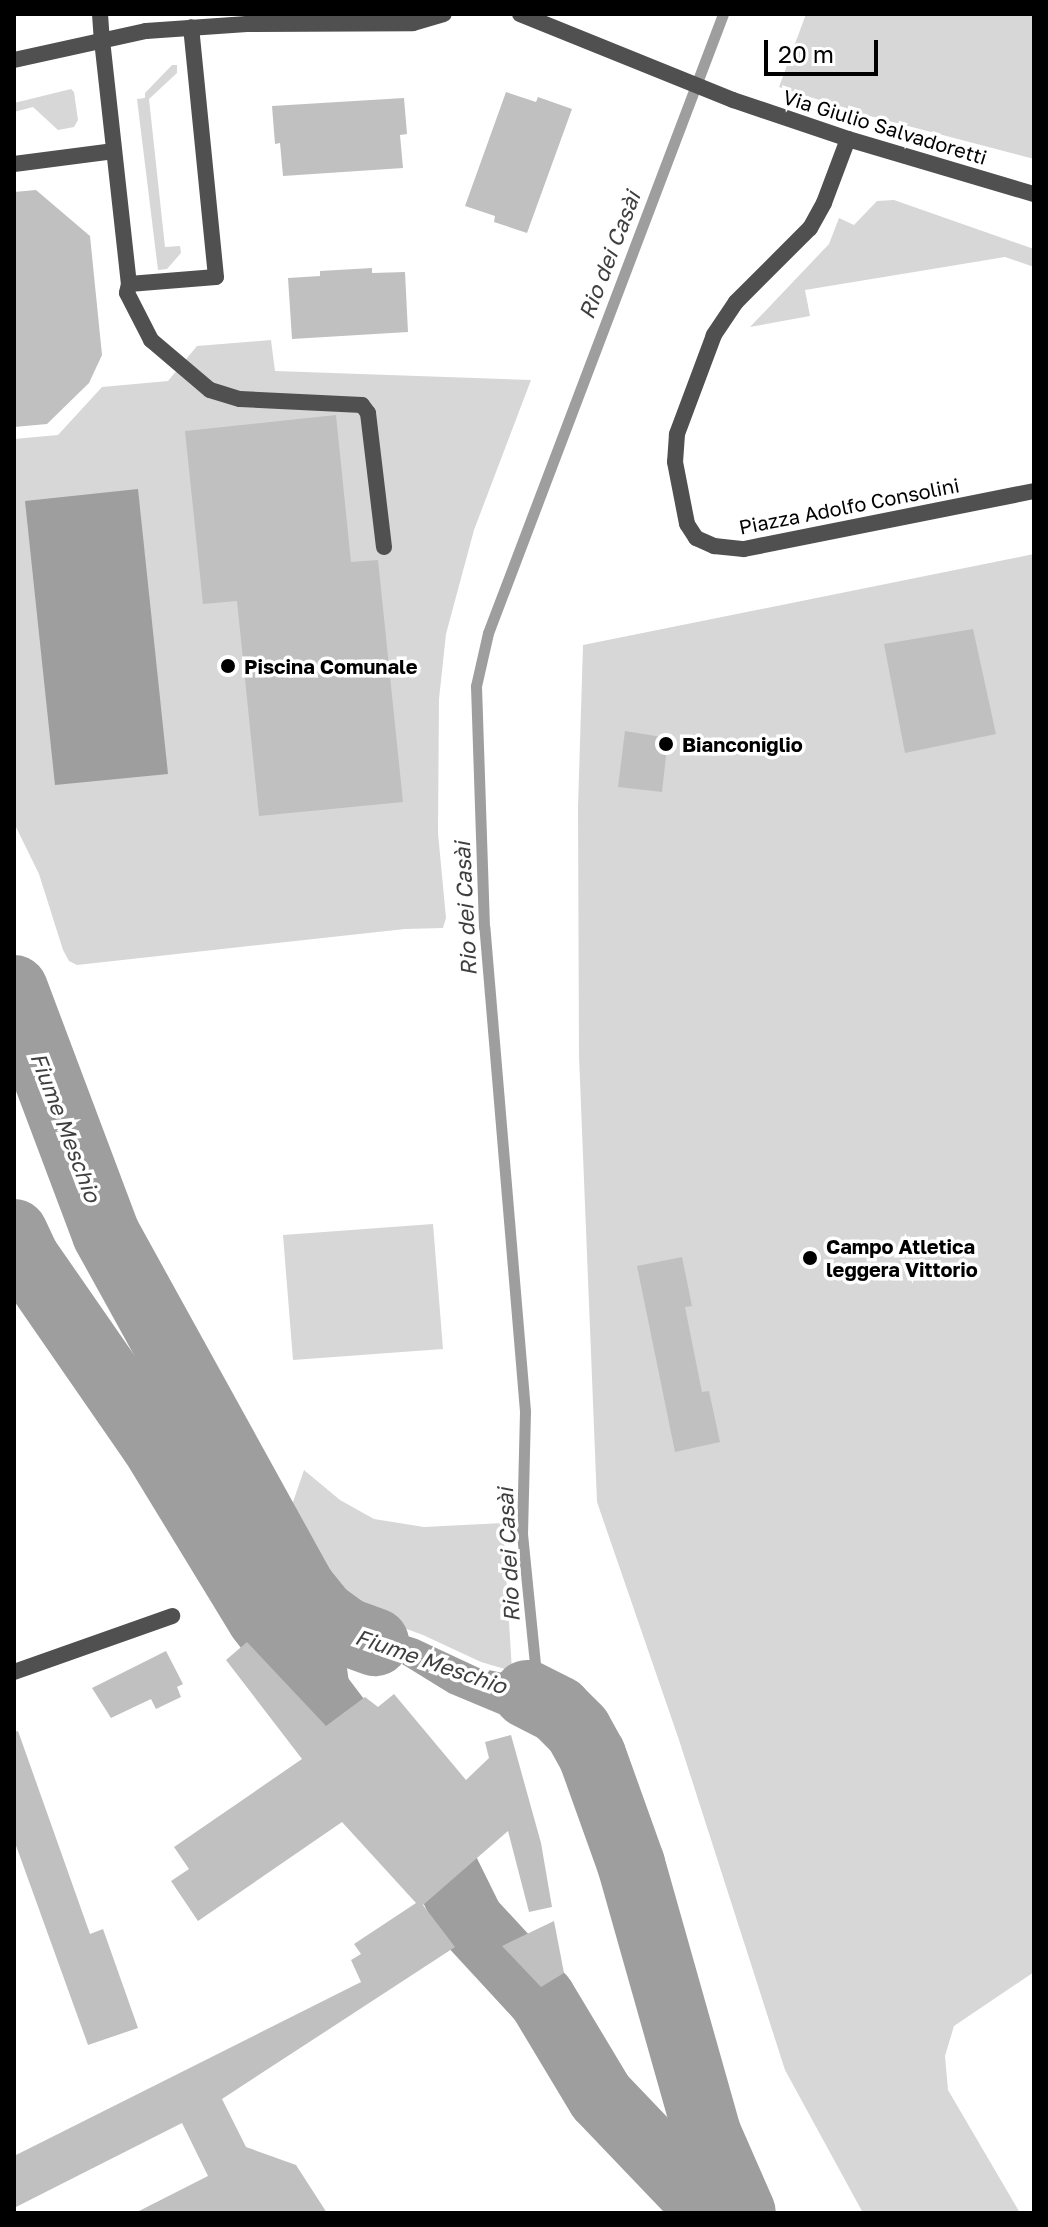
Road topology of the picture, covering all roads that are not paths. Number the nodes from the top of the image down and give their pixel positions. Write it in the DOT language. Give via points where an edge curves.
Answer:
graph roads {
  1 [pos="100,14"];
  2 [pos="444,14"];
  3 [pos="520,14"];
  4 [pos="191,27"];
  5 [pos="102,40"];
  6 [pos="14,60"];
  7 [pos="848,139"];
  8 [pos="114,151"];
  9 [pos="14,164"];
  10 [pos="1034,194"];
  11 [pos="129,284"];
  12 [pos="1034,491"];
  13 [pos="384,547"];
  14 [pos="172,1616"];
  15 [pos="14,1672"];
  1 -- 5 [label="street"];
  2 -- 4 [label="street" via="413,23"];
  3 -- 7 [label="street, Via Giulio Salvadoretti" via="724,97"];
  4 -- 5 [label="street"];
  4 -- 11 [label="street" via="216,277"];
  5 -- 6 [label="street"];
  5 -- 8 [label="street"];
  7 -- 10 [label="street, Via Giulio Salvadoretti"];
  7 -- 12 [label="street, Piazza Adolfo Consolini" via="810,228 736,302 714,335 677,434 675,462 687,524 696,538 714,546 744,549"];
  8 -- 9 [label="street"];
  8 -- 11 [label="street"];
  11 -- 13 [label="street" via="127,293 151,340 210,390 240,399 362,405 368,413"];
  14 -- 15 [label="street"];
}
